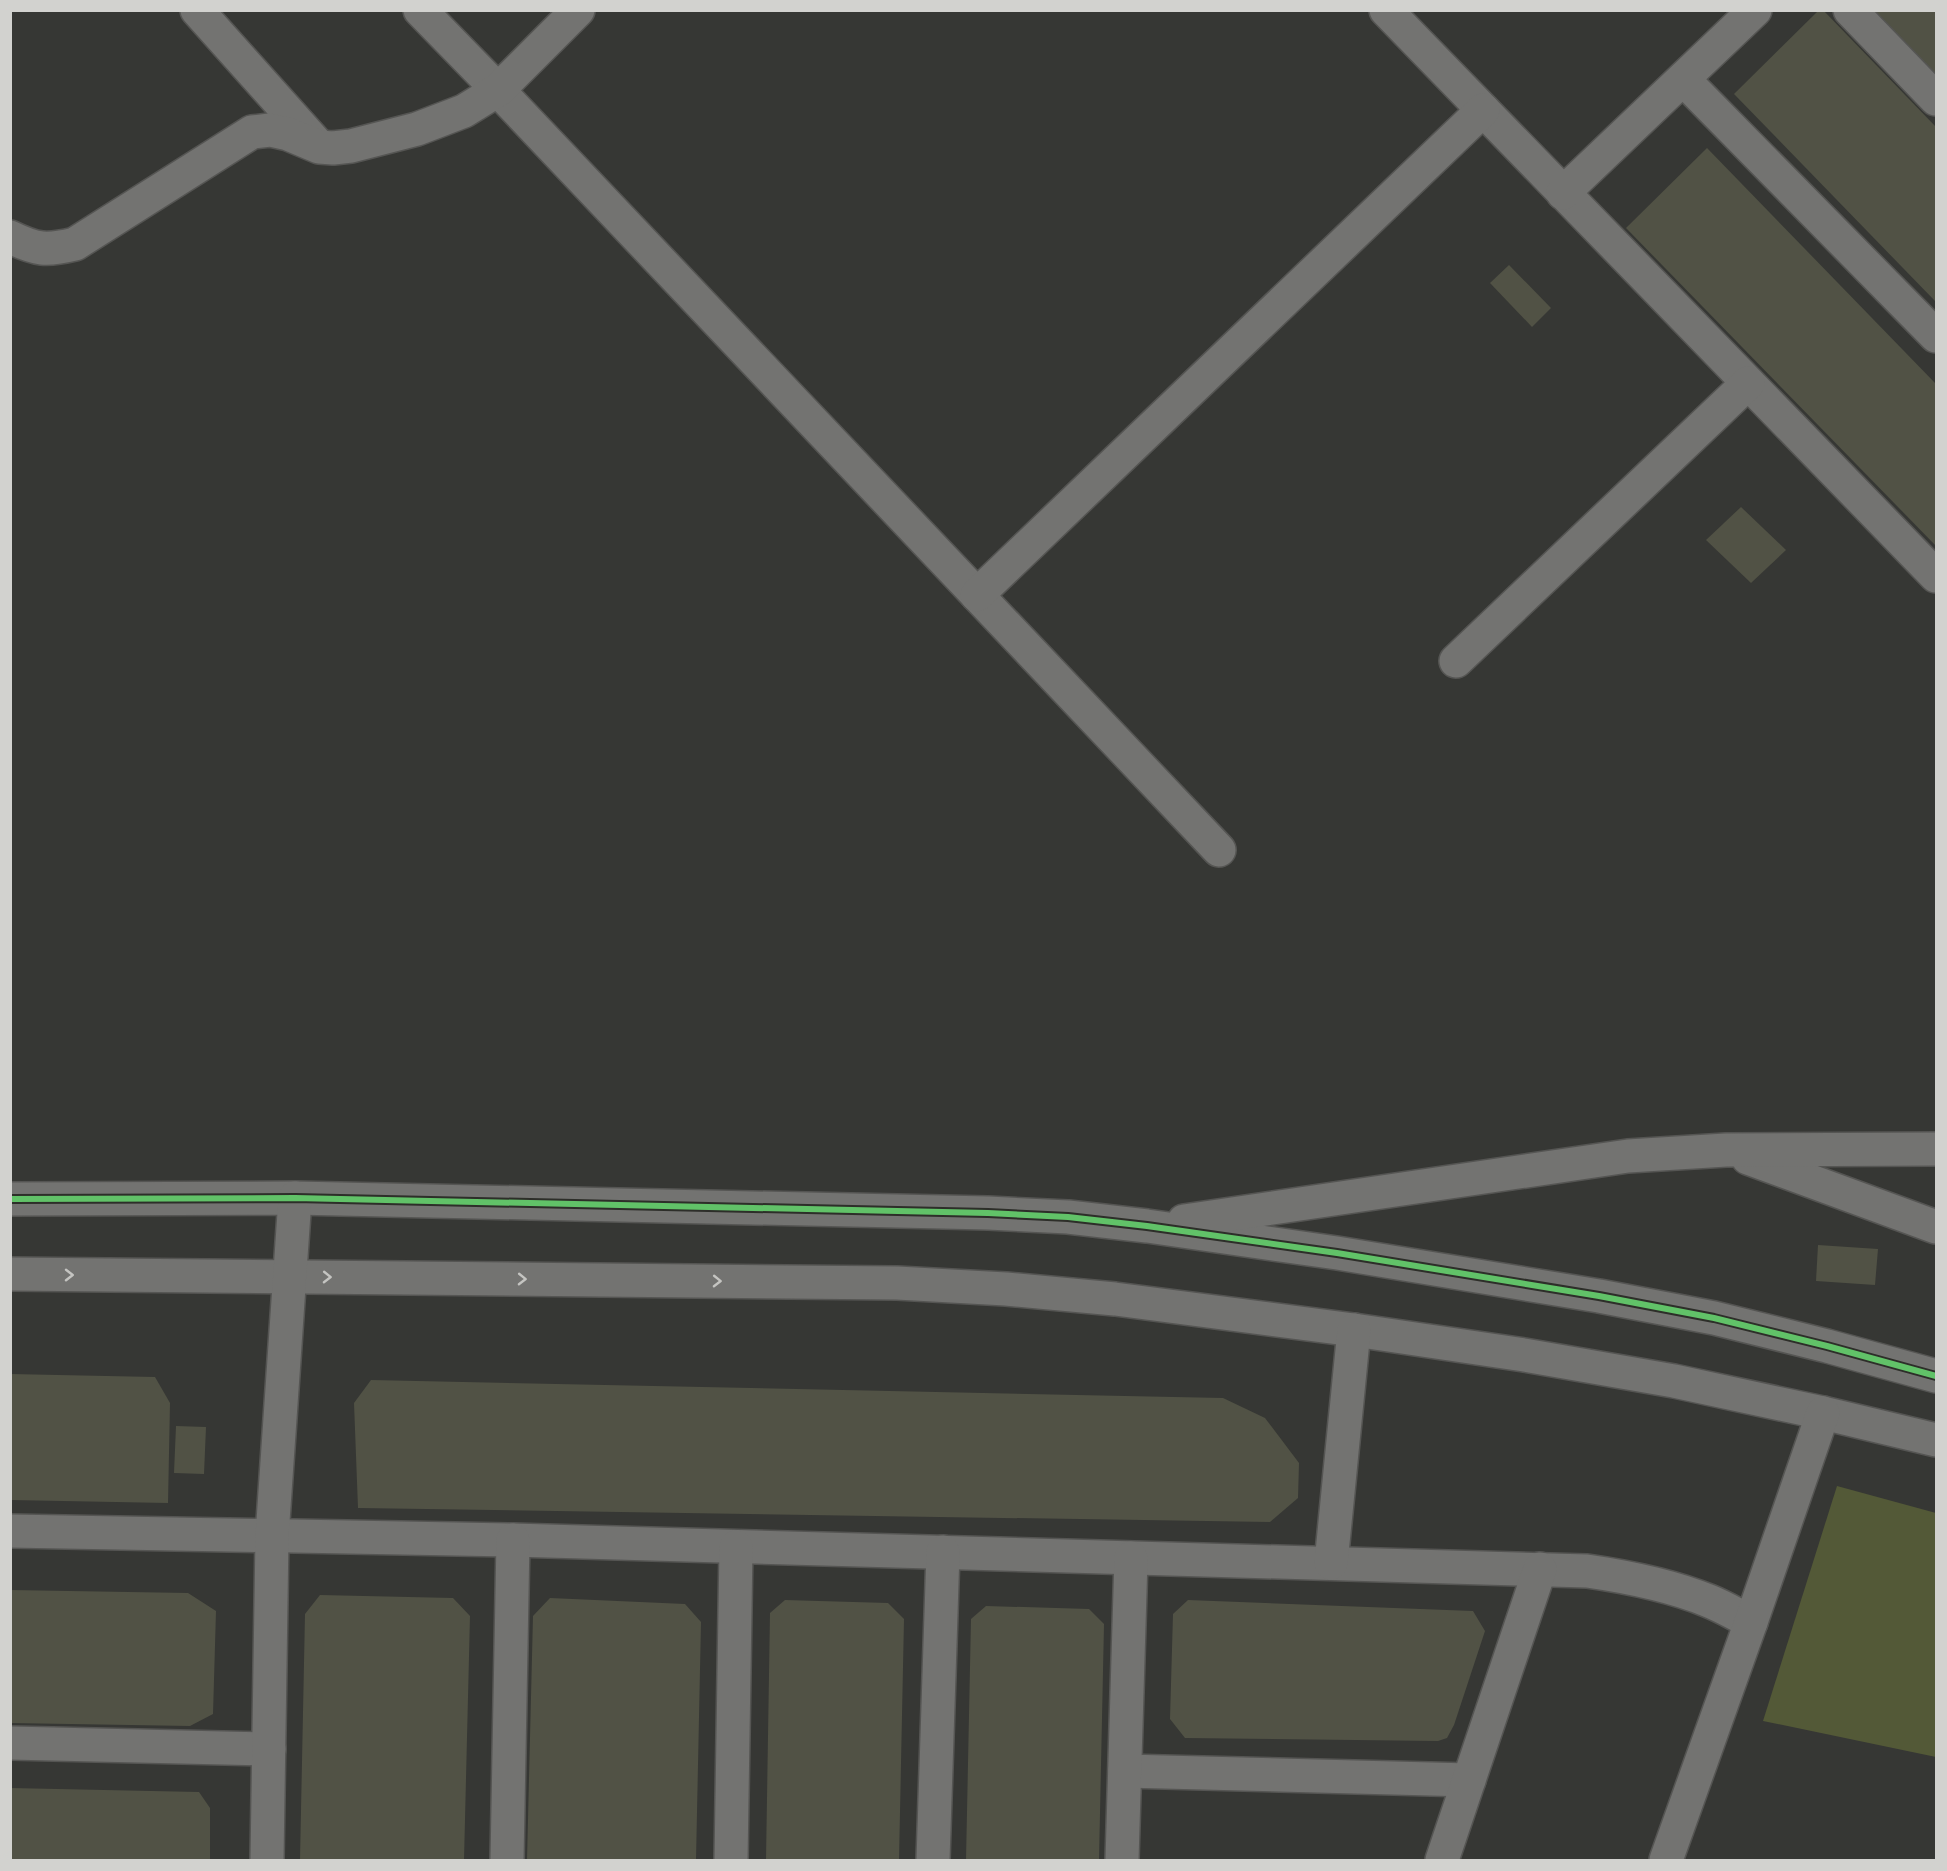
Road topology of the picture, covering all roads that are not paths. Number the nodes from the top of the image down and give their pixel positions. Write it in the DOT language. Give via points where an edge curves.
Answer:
graph roads {
  1 [pos="197,10"];
  2 [pos="420,10"];
  3 [pos="578,10"];
  4 [pos="1386,10"];
  5 [pos="1755,10"];
  6 [pos="1850,10"];
  7 [pos="1683,79"];
  8 [pos="498,90"];
  9 [pos="1936,99"];
  10 [pos="1483,110"];
  11 [pos="319,147"];
  12 [pos="1563,193"];
  13 [pos="10,237"];
  14 [pos="1936,336"];
  15 [pos="1748,383"];
  16 [pos="1936,576"];
  17 [pos="977,595"];
  18 [pos="1456,661"];
  19 [pos="1219,850"];
  20 [pos="1870,1149"];
  21 [pos="1936,1149"];
  22 [pos="1726,1150"];
  23 [pos="1936,1169"];
  24 [pos="295,1198"];
  25 [pos="10,1199"];
  26 [pos="1147,1226"];
  27 [pos="1936,1227"];
  28 [pos="10,1274"];
  29 [pos="290,1276"];
  30 [pos="1354,1330"];
  31 [pos="1936,1376"];
  32 [pos="1823,1413"];
  33 [pos="1936,1440"];
  34 [pos="10,1531"];
  35 [pos="272,1536"];
  36 [pos="513,1540"];
  37 [pos="736,1547"];
  38 [pos="943,1552"];
  39 [pos="1131,1558"];
  40 [pos="1331,1563"];
  41 [pos="1540,1569"];
  42 [pos="1751,1622"];
  43 [pos="10,1743"];
  44 [pos="269,1749"];
  45 [pos="1125,1771"];
  46 [pos="1469,1780"];
  47 [pos="267,1860"];
  48 [pos="507,1860"];
  49 [pos="731,1860"];
  50 [pos="933,1860"];
  51 [pos="1122,1860"];
  52 [pos="1442,1860"];
  53 [pos="1666,1860"];
  1 -- 11 [label="street"];
  2 -- 8 [label="street"];
  3 -- 8 [label="street"];
  4 -- 10 [label="street"];
  5 -- 7 [label="street"];
  6 -- 9 [label="street"];
  7 -- 12 [label="street"];
  7 -- 14 [label="street"];
  8 -- 11 [label="street" via="464,111 417,129 351,146"];
  8 -- 17 [label="street"];
  10 -- 12 [label="street"];
  10 -- 17 [label="street"];
  11 -- 13 [label="street" via="288,134 252,132 75,244 53,249 31,247"];
  12 -- 15 [label="street"];
  15 -- 16 [label="street"];
  15 -- 18 [label="street"];
  17 -- 19 [label="street"];
  20 -- 21 [label="street"];
  20 -- 22 [label="street"];
  20 -- 23 [label="street" via="1896,1166"];
  22 -- 26 [label="street" via="1628,1156"];
  22 -- 27 [label="street"];
  24 -- 25 [label="street"];
  24 -- 26 [label="street" via="988,1213"];
  24 -- 29 [label="street"];
  26 -- 31 [label="street" via="1599,1296 1714,1318"];
  28 -- 29 [label="street, one-way"];
  29 -- 30 [label="street, one-way" via="897,1283 1115,1299"];
  29 -- 35 [label="street"];
  30 -- 32 [label="street" via="1524,1354"];
  30 -- 40 [label="street"];
  32 -- 33 [label="street"];
  32 -- 42 [label="street"];
  34 -- 35 [label="street"];
  35 -- 36 [label="street"];
  35 -- 44 [label="street"];
  36 -- 37 [label="street"];
  36 -- 48 [label="street"];
  37 -- 38 [label="street"];
  37 -- 49 [label="street"];
  38 -- 39 [label="street"];
  38 -- 50 [label="street"];
  39 -- 40 [label="street"];
  39 -- 45 [label="street"];
  40 -- 41 [label="street"];
  41 -- 42 [label="street" via="1626,1576 1709,1601"];
  41 -- 46 [label="street"];
  42 -- 53 [label="street"];
  43 -- 44 [label="street"];
  44 -- 47 [label="street"];
  45 -- 46 [label="street"];
  45 -- 51 [label="street"];
  46 -- 52 [label="street"];
}
